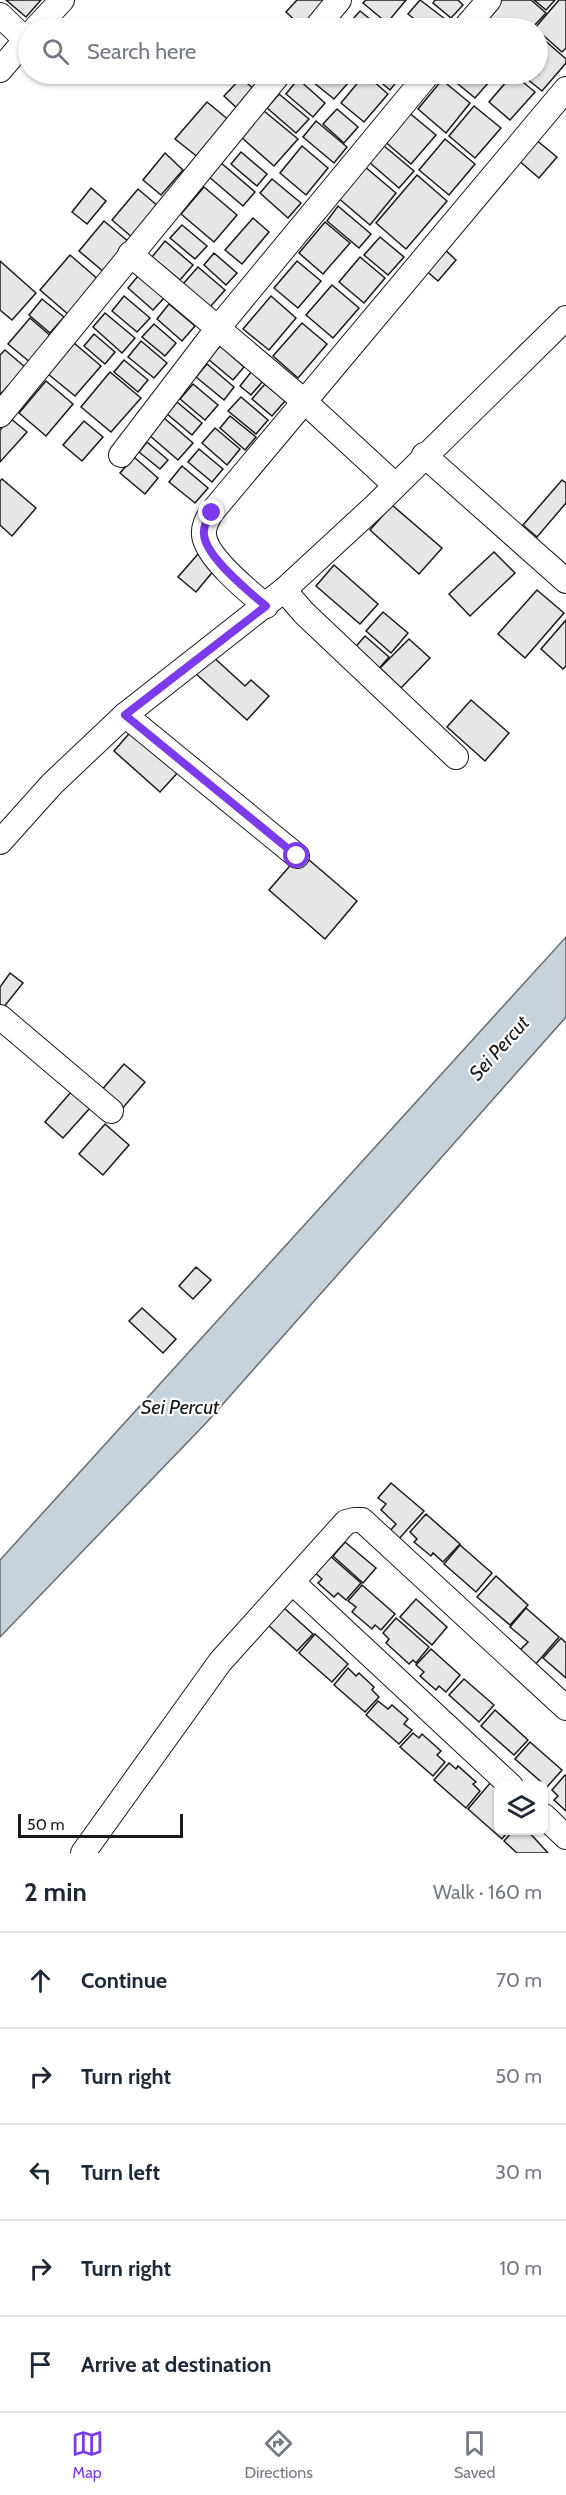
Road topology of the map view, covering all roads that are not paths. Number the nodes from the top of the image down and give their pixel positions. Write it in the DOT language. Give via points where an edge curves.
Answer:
graph roads {
  1 [pos="62,0"];
  2 [pos="339,0"];
  3 [pos="489,0"];
  4 [pos="0,15"];
  5 [pos="46,18"];
  6 [pos="324,18"];
  7 [pos="474,18"];
  8 [pos="18,27"];
  9 [pos="18,49"];
  10 [pos="0,70"];
  11 [pos="271,84"];
  12 [pos="420,84"];
  13 [pos="566,89"];
  14 [pos="130,254"];
  15 [pos="566,318"];
  16 [pos="218,328"];
  17 [pos="305,402"];
  18 [pos="0,415"];
  19 [pos="121,455"];
  20 [pos="424,455"];
  21 [pos="394,484"];
  22 [pos="566,580"];
  23 [pos="275,598"];
  24 [pos="125,715"];
  25 [pos="456,757"];
  26 [pos="0,842"];
  27 [pos="297,856"];
  28 [pos="0,1017"];
  29 [pos="111,1112"];
  30 [pos="292,1582"];
  31 [pos="566,1708"];
  32 [pos="507,1781"];
  33 [pos="548,1821"];
  34 [pos="566,1837"];
  35 [pos="82,1853"];
  1 -- 5 [label="street"];
  2 -- 6 [label="street"];
  3 -- 7 [label="street"];
  4 -- 8 [label="street"];
  9 -- 10 [label="street"];
  11 -- 14 [label="street"];
  12 -- 16 [label="street"];
  13 -- 17 [label="street"];
  14 -- 16 [label="street"];
  14 -- 18 [label="street"];
  15 -- 20 [label="street"];
  16 -- 17 [label="street"];
  16 -- 19 [label="street"];
  17 -- 21 [label="street"];
  17 -- 23 [label="street" via="204,526 206,544 227,571"];
  20 -- 21 [label="street"];
  20 -- 22 [label="street"];
  21 -- 23 [label="street"];
  23 -- 24 [label="street"];
  23 -- 25 [label="street" via="304,613"];
  24 -- 26 [label="street" via="52,784"];
  24 -- 27 [label="street"];
  28 -- 29 [label="street"];
  30 -- 31 [label="street" via="346,1522 362,1521"];
  30 -- 32 [label="street"];
  30 -- 35 [label="street" via="220,1662"];
  33 -- 34 [label="street"];
}
